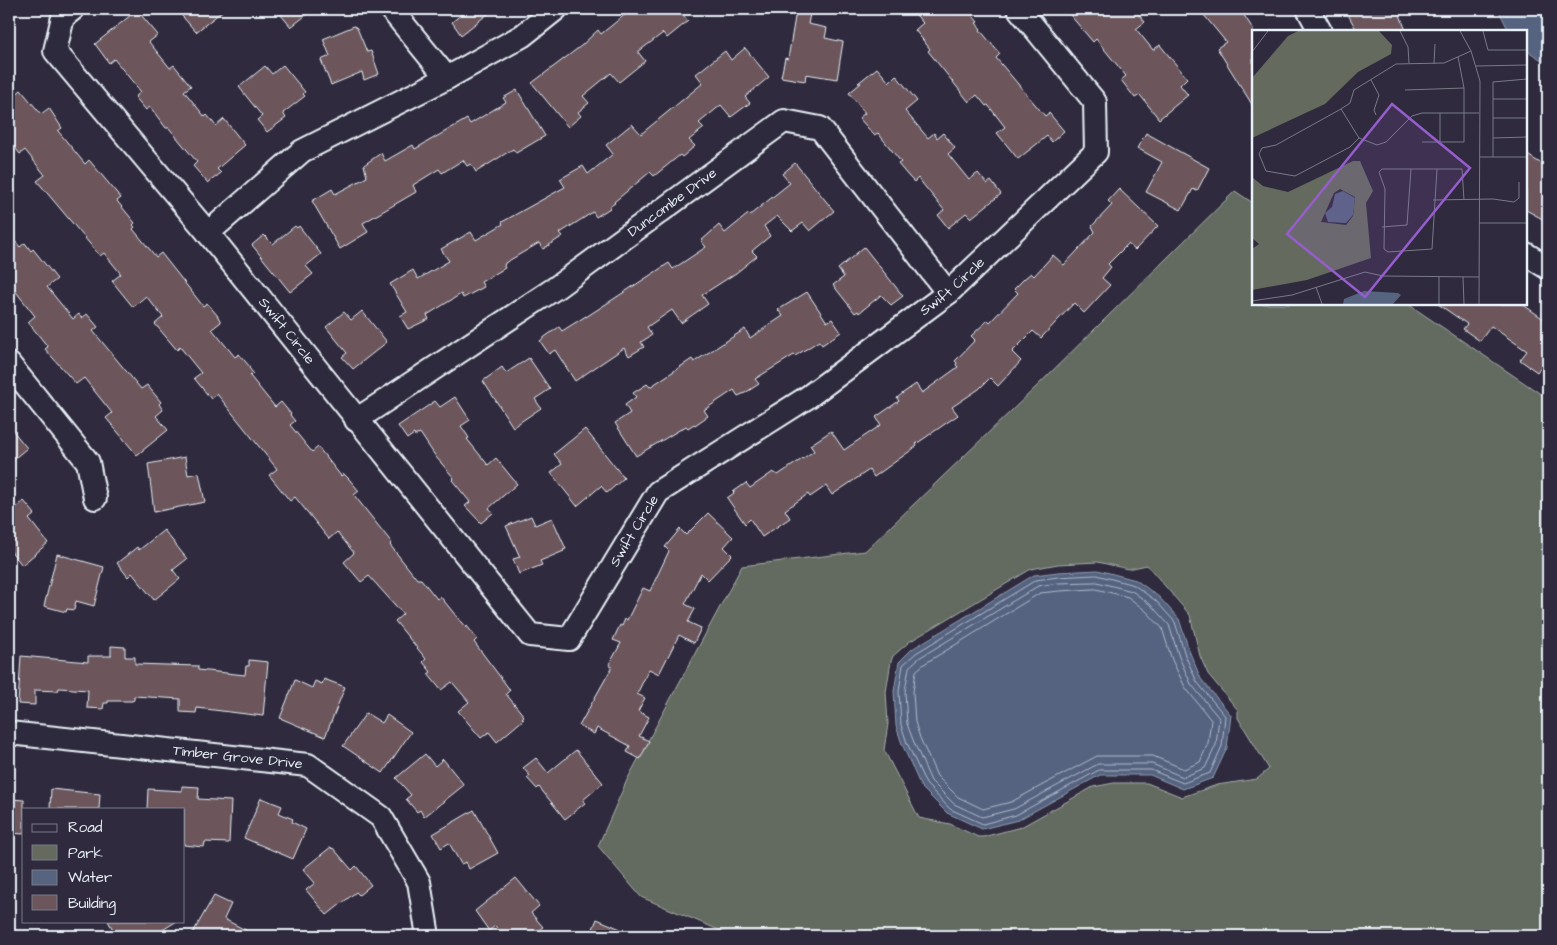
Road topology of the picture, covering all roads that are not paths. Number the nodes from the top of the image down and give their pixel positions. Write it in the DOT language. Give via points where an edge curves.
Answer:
graph roads {
  1 [pos="73,9"];
  2 [pos="391,9"];
  3 [pos="556,9"];
  4 [pos="1019,9"];
  5 [pos="1308,9"];
  6 [pos="1319,30"];
  7 [pos="447,78"];
  8 [pos="208,234"];
  9 [pos="1527,255"];
  10 [pos="1548,268"];
  11 [pos="948,293"];
  12 [pos="9,364"];
  13 [pos="356,420"];
  14 [pos="95,498"];
  15 [pos="9,733"];
  16 [pos="428,936"];
  1 -- 8 [label="street, Swift Circle" via="63,17 55,51"];
  2 -- 7 [label="street"];
  3 -- 7 [label="street" via="522,36"];
  4 -- 11 [label="street, Swift Circle" via="1095,102 1096,152"];
  5 -- 6 [label="street"];
  7 -- 8 [label="street" via="302,151"];
  8 -- 13 [label="street, Swift Circle"];
  9 -- 10 [label="street"];
  11 -- 13 [label="street, Duncombe Drive" via="820,128 784,121 558,287"];
  11 -- 13 [label="street, Swift Circle" via="808,397 658,492 569,639 530,635"];
  12 -- 14 [label="street" via="88,462"];
  15 -- 16 [label="street, Timber Grove Drive" via="308,765 381,817 418,882"];
}
